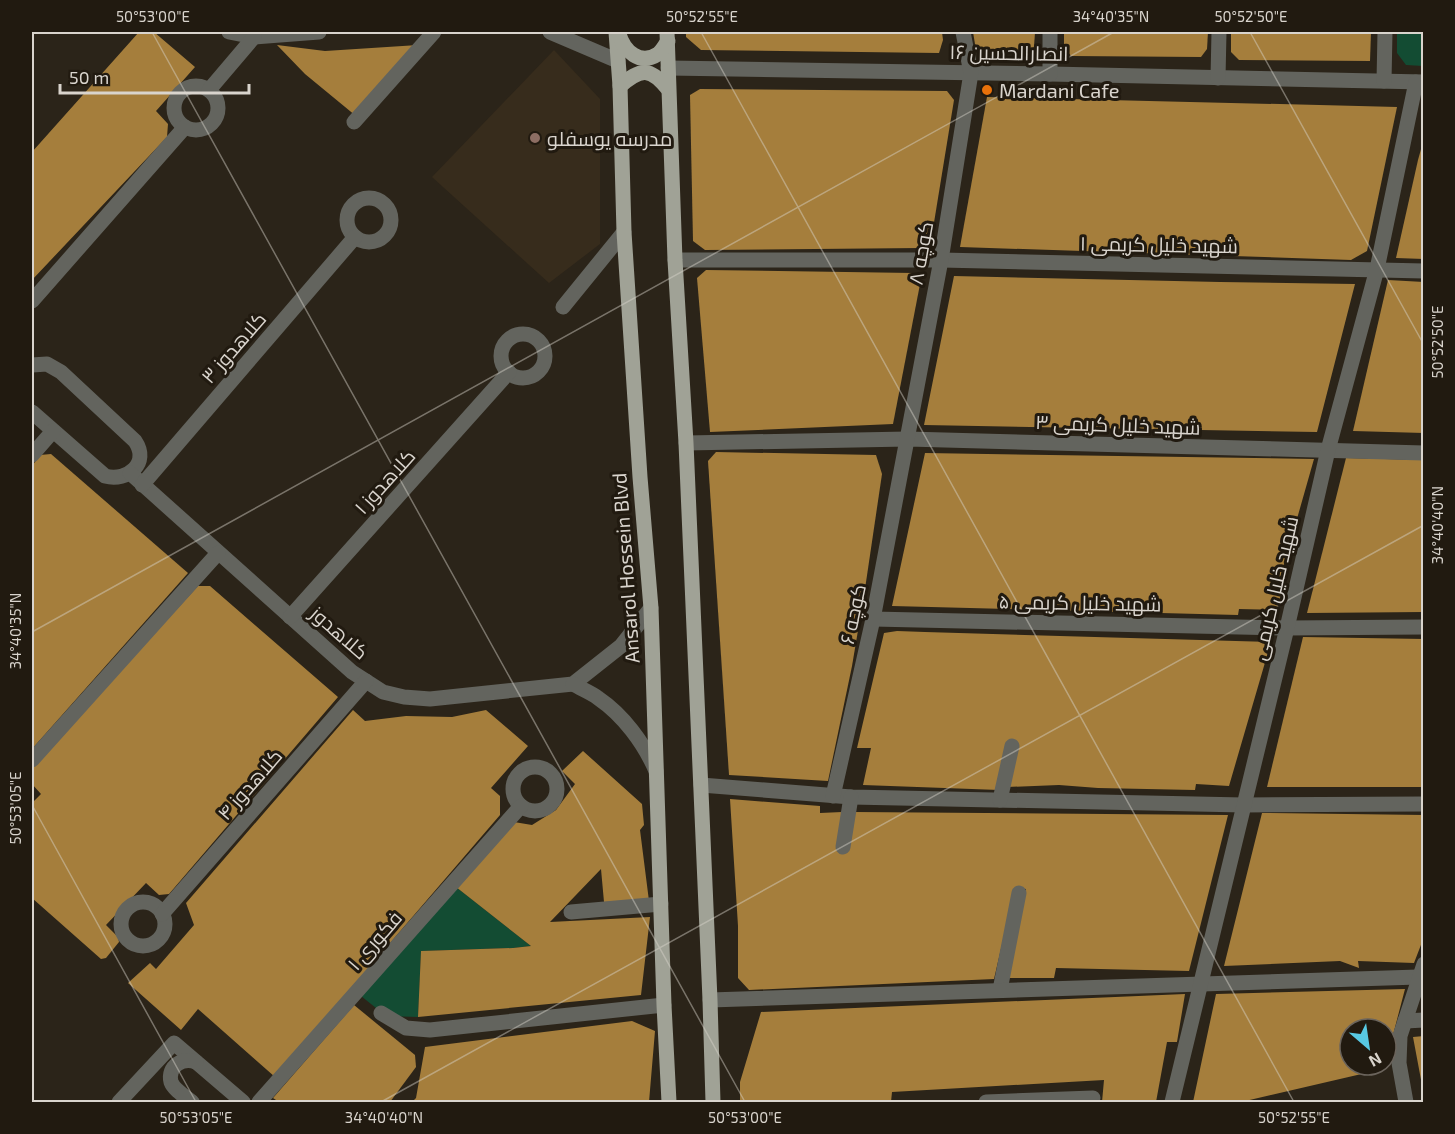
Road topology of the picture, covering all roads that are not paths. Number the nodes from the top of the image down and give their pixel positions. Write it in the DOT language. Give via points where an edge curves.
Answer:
graph roads {
  1 [pos="229,32"];
  2 [pos="319,32"];
  3 [pos="434,32"];
  4 [pos="550,32"];
  5 [pos="617,32"];
  6 [pos="963,32"];
  7 [pos="1050,32"];
  8 [pos="1218,32"];
  9 [pos="1385,32"];
  10 [pos="668,36"];
  11 [pos="254,37"];
  12 [pos="618,61"];
  13 [pos="669,68"];
  14 [pos="971,73"];
  15 [pos="1050,74"];
  16 [pos="1218,78"];
  17 [pos="1384,81"];
  18 [pos="1420,82"];
  19 [pos="620,86"];
  20 [pos="668,89"];
  21 [pos="209,90"];
  22 [pos="354,122"];
  23 [pos="185,127"];
  24 [pos="624,232"];
  25 [pos="355,237"];
  26 [pos="675,260"];
  27 [pos="940,260"];
  28 [pos="1377,269"];
  29 [pos="1424,271"];
  30 [pos="32,301"];
  31 [pos="563,307"];
  32 [pos="32,365"];
  33 [pos="509,372"];
  34 [pos="32,412"];
  35 [pos="53,431"];
  36 [pos="908,439"];
  37 [pos="686,443"];
  38 [pos="1328,450"];
  39 [pos="1424,453"];
  40 [pos="32,455"];
  41 [pos="130,472"];
  42 [pos="142,485"];
  43 [pos="218,553"];
  44 [pos="651,608"];
  45 [pos="290,617"];
  46 [pos="873,619"];
  47 [pos="1424,627"];
  48 [pos="1287,628"];
  49 [pos="366,681"];
  50 [pos="573,684"];
  51 [pos="1012,746"];
  52 [pos="32,760"];
  53 [pos="656,772"];
  54 [pos="701,785"];
  55 [pos="833,796"];
  56 [pos="851,796"];
  57 [pos="1000,800"];
  58 [pos="1424,804"];
  59 [pos="1244,805"];
  60 [pos="521,806"];
  61 [pos="843,847"];
  62 [pos="1019,893"];
  63 [pos="661,904"];
  64 [pos="571,912"];
  65 [pos="162,914"];
  66 [pos="1421,970"];
  67 [pos="1200,985"];
  68 [pos="1000,990"];
  69 [pos="710,1000"];
  70 [pos="664,1005"];
  71 [pos="381,1013"];
  72 [pos="1424,1020"];
  73 [pos="1405,1021"];
  74 [pos="196,1062"];
  75 [pos="1093,1098"];
  76 [pos="119,1102"];
  77 [pos="192,1102"];
  78 [pos="243,1102"];
  79 [pos="259,1102"];
  80 [pos="669,1102"];
  81 [pos="713,1102"];
  82 [pos="986,1102"];
  83 [pos="1172,1102"];
  84 [pos="1406,1102"];
  1 -- 11 [label="street"];
  2 -- 11 [label="street"];
  3 -- 22 [label="street"];
  4 -- 12 [label="street"];
  5 -- 10 [label="main road" via="626,51 646,57 658,54"];
  5 -- 12 [label="main road, Ansarol Hossein Blvd"];
  6 -- 14 [label="street"];
  7 -- 15 [label="street"];
  8 -- 16 [label="street"];
  9 -- 17 [label="street"];
  10 -- 13 [label="main road"];
  11 -- 21 [label="street"];
  12 -- 13 [label="main road"];
  12 -- 19 [label="main road, Ansarol Hossein Blvd"];
  13 -- 14 [label="street, انصارالحسین ۱۶"];
  13 -- 20 [label="main road"];
  14 -- 15 [label="street, انصارالحسین ۱۶"];
  14 -- 27 [label="street, کوچه ۸"];
  15 -- 16 [label="street, انصارالحسین ۱۶"];
  16 -- 17 [label="street, انصارالحسین ۱۶"];
  17 -- 18 [label="street, انصارالحسین ۱۶"];
  18 -- 28 [label="street, شهید خلیل کریمی"];
  19 -- 20 [label="main road" via="638,72 649,72"];
  19 -- 24 [label="main road, Ansarol Hossein Blvd"];
  20 -- 26 [label="main road"];
  21 -- 23 [label="street" via="218,104 216,117 199,130"];
  21 -- 23 [label="street" via="191,86 179,95 176,116"];
  23 -- 30 [label="street"];
  24 -- 31 [label="street"];
  24 -- 44 [label="main road, Ansarol Hossein Blvd"];
  25 -- 42 [label="street, کلاهدوز ۳"];
  26 -- 27 [label="street, شهید خلیل کریمی ۱"];
  26 -- 37 [label="main road"];
  27 -- 28 [label="street, شهید خلیل کریمی ۱"];
  27 -- 36 [label="street, کوچه ۸"];
  28 -- 29 [label="street, شهید خلیل کریمی ۱"];
  28 -- 38 [label="street, شهید خلیل کریمی"];
  32 -- 41 [label="street" via="40,363 54,368 135,441 140,455"];
  33 -- 45 [label="street, کلاهدوز ۱"];
  34 -- 35 [label="street"];
  35 -- 40 [label="street"];
  35 -- 41 [label="street" via="105,476 121,477"];
  36 -- 37 [label="street, شهید خلیل کریمی ۳"];
  36 -- 38 [label="street, شهید خلیل کریمی ۳"];
  36 -- 46 [label="street, کوچه ۶"];
  37 -- 54 [label="main road"];
  38 -- 39 [label="street, شهید خلیل کریمی ۳"];
  38 -- 48 [label="street, شهید خلیل کریمی"];
  41 -- 42 [label="street, کلاهدوز"];
  42 -- 43 [label="street, کلاهدوز"];
  43 -- 45 [label="street, کلاهدوز"];
  43 -- 52 [label="street"];
  44 -- 50 [label="street" via="621,646"];
  44 -- 53 [label="main road, Ansarol Hossein Blvd"];
  45 -- 49 [label="street, کلاهدوز"];
  46 -- 48 [label="street, شهید خلیل کریمی ۵"];
  46 -- 55 [label="street, کوچه ۶"];
  47 -- 48 [label="street"];
  48 -- 59 [label="street, شهید خلیل کریمی"];
  49 -- 50 [label="street, کلاهدوز" via="382,692 430,699"];
  49 -- 65 [label="street, کلاهدوز ۴"];
  50 -- 53 [label="street" via="597,697 620,718 647,751"];
  51 -- 57 [label="street"];
  53 -- 63 [label="main road, Ansarol Hossein Blvd"];
  54 -- 55 [label="street"];
  54 -- 69 [label="main road"];
  55 -- 56 [label="street"];
  56 -- 57 [label="street"];
  56 -- 61 [label="street"];
  57 -- 59 [label="street"];
  58 -- 59 [label="street"];
  59 -- 67 [label="street, شهید خلیل کریمی"];
  60 -- 79 [label="street, فکوری ۱"];
  62 -- 68 [label="street"];
  63 -- 64 [label="street"];
  63 -- 70 [label="main road, Ansarol Hossein Blvd"];
  66 -- 67 [label="street"];
  66 -- 73 [label="street"];
  67 -- 68 [label="street"];
  67 -- 83 [label="street, شهید خلیل کریمی"];
  68 -- 69 [label="street"];
  69 -- 81 [label="main road"];
  70 -- 71 [label="street" via="430,1030 406,1028"];
  70 -- 80 [label="main road, Ansarol Hossein Blvd"];
  72 -- 73 [label="street"];
  73 -- 84 [label="street" via="1400,1036 1400,1064"];
  74 -- 76 [label="street" via="174,1043"];
  74 -- 77 [label="street" via="180,1062 171,1076 174,1086"];
  74 -- 78 [label="street"];
  75 -- 82 [label="street"];
}
